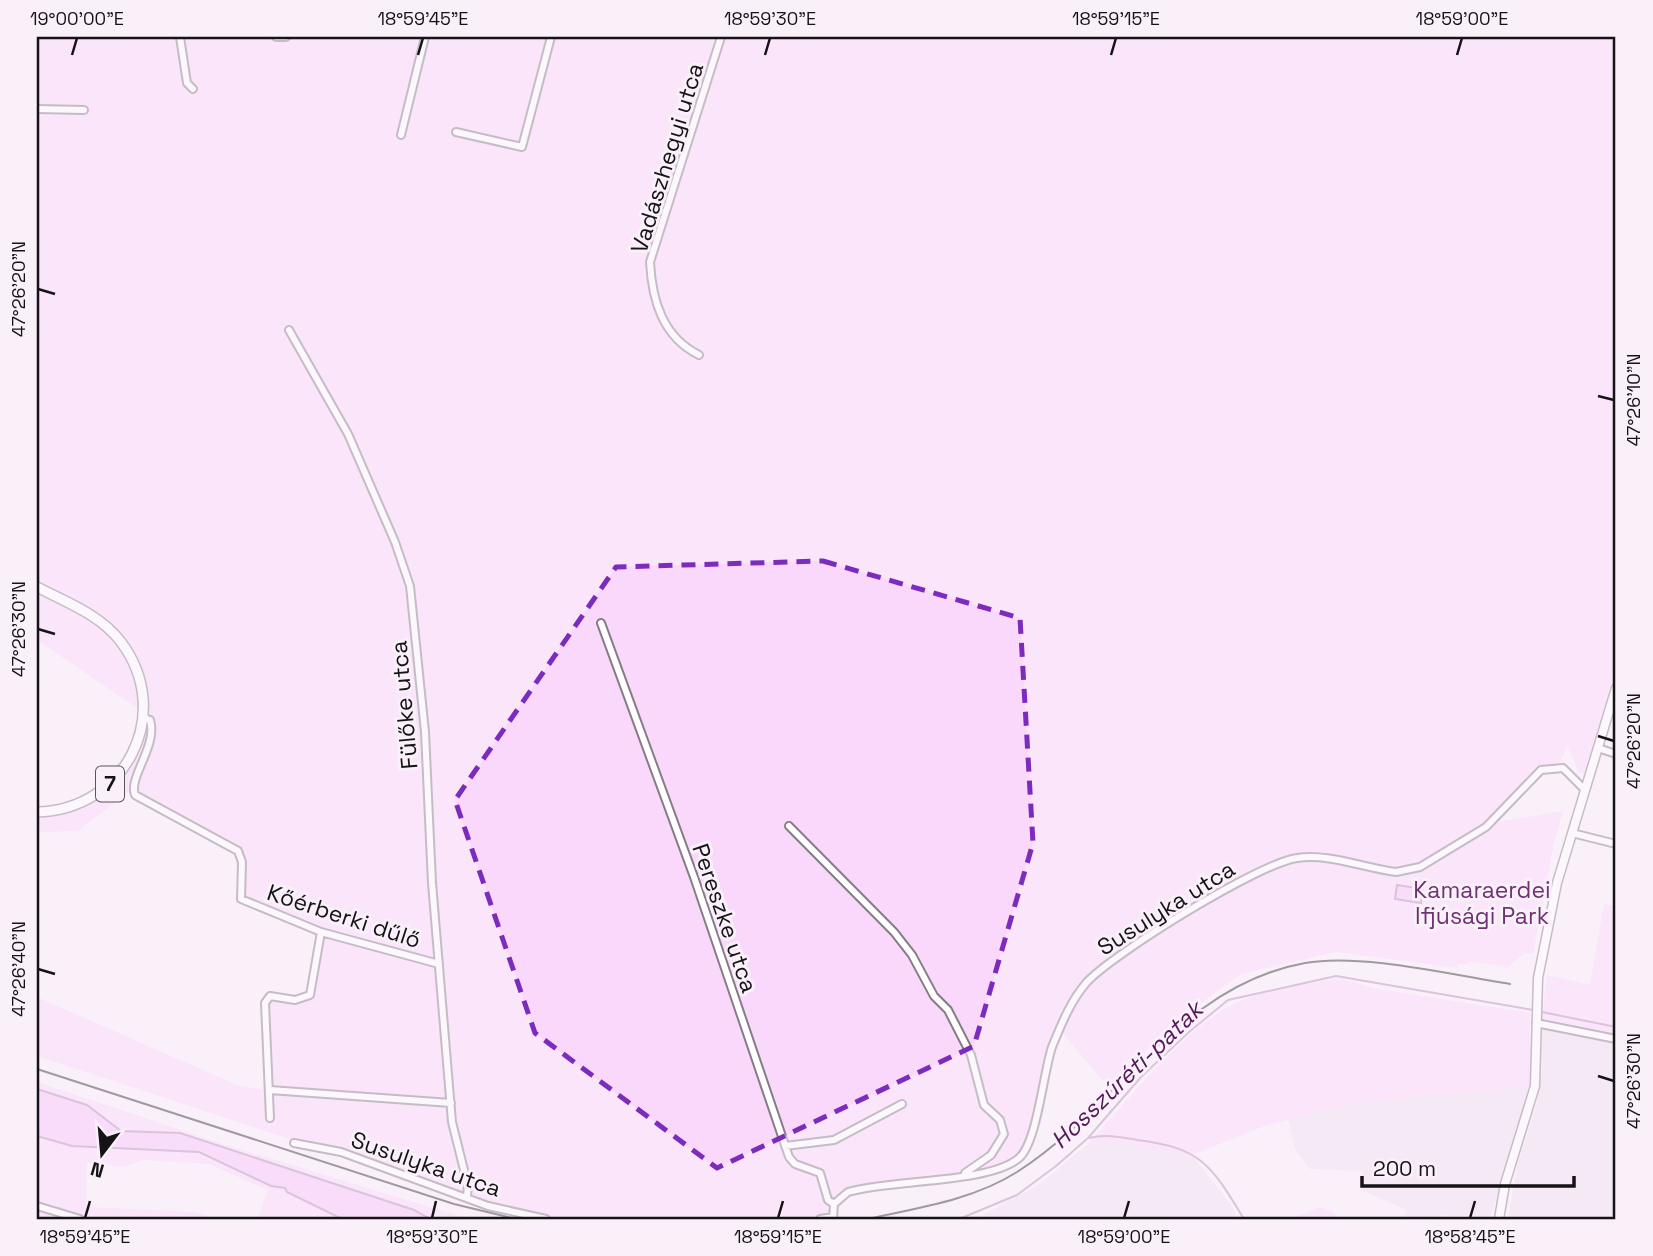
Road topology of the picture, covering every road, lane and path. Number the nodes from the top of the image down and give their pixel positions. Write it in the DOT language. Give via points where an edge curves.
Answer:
graph roads {
  1 [pos="180,37"];
  2 [pos="425,37"];
  3 [pos="551,37"];
  4 [pos="721,37"];
  5 [pos="193,89"];
  6 [pos="37,108"];
  7 [pos="84,110"];
  8 [pos="456,132"];
  9 [pos="401,135"];
  10 [pos="289,330"];
  11 [pos="699,355"];
  12 [pos="37,587"];
  13 [pos="601,623"];
  14 [pos="1616,688"];
  15 [pos="142,717"];
  16 [pos="1598,748"];
  17 [pos="1616,754"];
  18 [pos="1585,790"];
  19 [pos="37,812"];
  20 [pos="789,826"];
  21 [pos="1572,833"];
  22 [pos="1616,844"];
  23 [pos="321,932"];
  24 [pos="439,964"];
  25 [pos="1536,1014"];
  26 [pos="1616,1039"];
  27 [pos="270,1090"];
  28 [pos="452,1103"];
  29 [pos="902,1104"];
  30 [pos="271,1118"];
  31 [pos="294,1143"];
  32 [pos="785,1146"];
  33 [pos="964,1175"];
  34 [pos="467,1196"];
  35 [pos="834,1204"];
  36 [pos="37,1206"];
  37 [pos="833,1218"];
  38 [pos="80,1219"];
  39 [pos="545,1219"];
  40 [pos="820,1219"];
  41 [pos="1499,1219"];
  1 -- 5 [label="street" via="187,83"];
  2 -- 9 [label="street"];
  3 -- 8 [label="street" via="522,147"];
  4 -- 11 [label="street, Vadászhegyi utca" via="650,262 665,326 677,341"];
  6 -- 7 [label="street"];
  10 -- 24 [label="street, Fülőke utca" via="348,434 396,541 410,586"];
  12 -- 15 [label="main road, 7" via="99,621 121,641 140,681"];
  13 -- 32 [label="street, Pereszke utca"];
  14 -- 16 [label="street"];
  15 -- 19 [label="main road, 7" via="133,752 114,781 82,802"];
  15 -- 23 [label="street, Kőérberki dűlő" via="150,720 152,730 149,751 134,784 135,795 237,851 242,862 239,894 246,903"];
  16 -- 17 [label="street"];
  16 -- 18 [label="street"];
  18 -- 21 [label="street"];
  18 -- 33 [label="street, Susulyka utca" via="1563,768 1541,770 1486,827 1412,870 1396,872 1310,857 1273,864 1115,958 1086,983 1060,1028 1026,1151 1003,1167"];
  20 -- 33 [label="street" via="894,932 934,996 948,1010 965,1044 984,1105 1000,1121 1004,1134 991,1155"];
  21 -- 22 [label="street"];
  21 -- 25 [label="street" via="1549,916"];
  23 -- 24 [label="street, Kőérberki dűlő"];
  23 -- 27 [label="street" via="310,995 295,1000 266,999"];
  24 -- 28 [label="street, Fülőke utca"];
  25 -- 26 [label="street"];
  25 -- 41 [label="street" via="1535,1086"];
  27 -- 28 [label="street"];
  27 -- 30 [label="street"];
  28 -- 34 [label="street, Fülőke utca"];
  29 -- 32 [label="street" via="834,1140"];
  31 -- 34 [label="street, Susulyka utca" via="341,1152"];
  32 -- 35 [label="street, Pereszke utca" via="795,1164 820,1173 828,1200"];
  33 -- 35 [label="street, Susulyka utca" via="855,1190"];
  34 -- 39 [label="street, Susulyka utca" via="488,1206"];
  35 -- 37 [label="street"];
  36 -- 38 [label="street"];
  37 -- 40 [label="street"];
}
